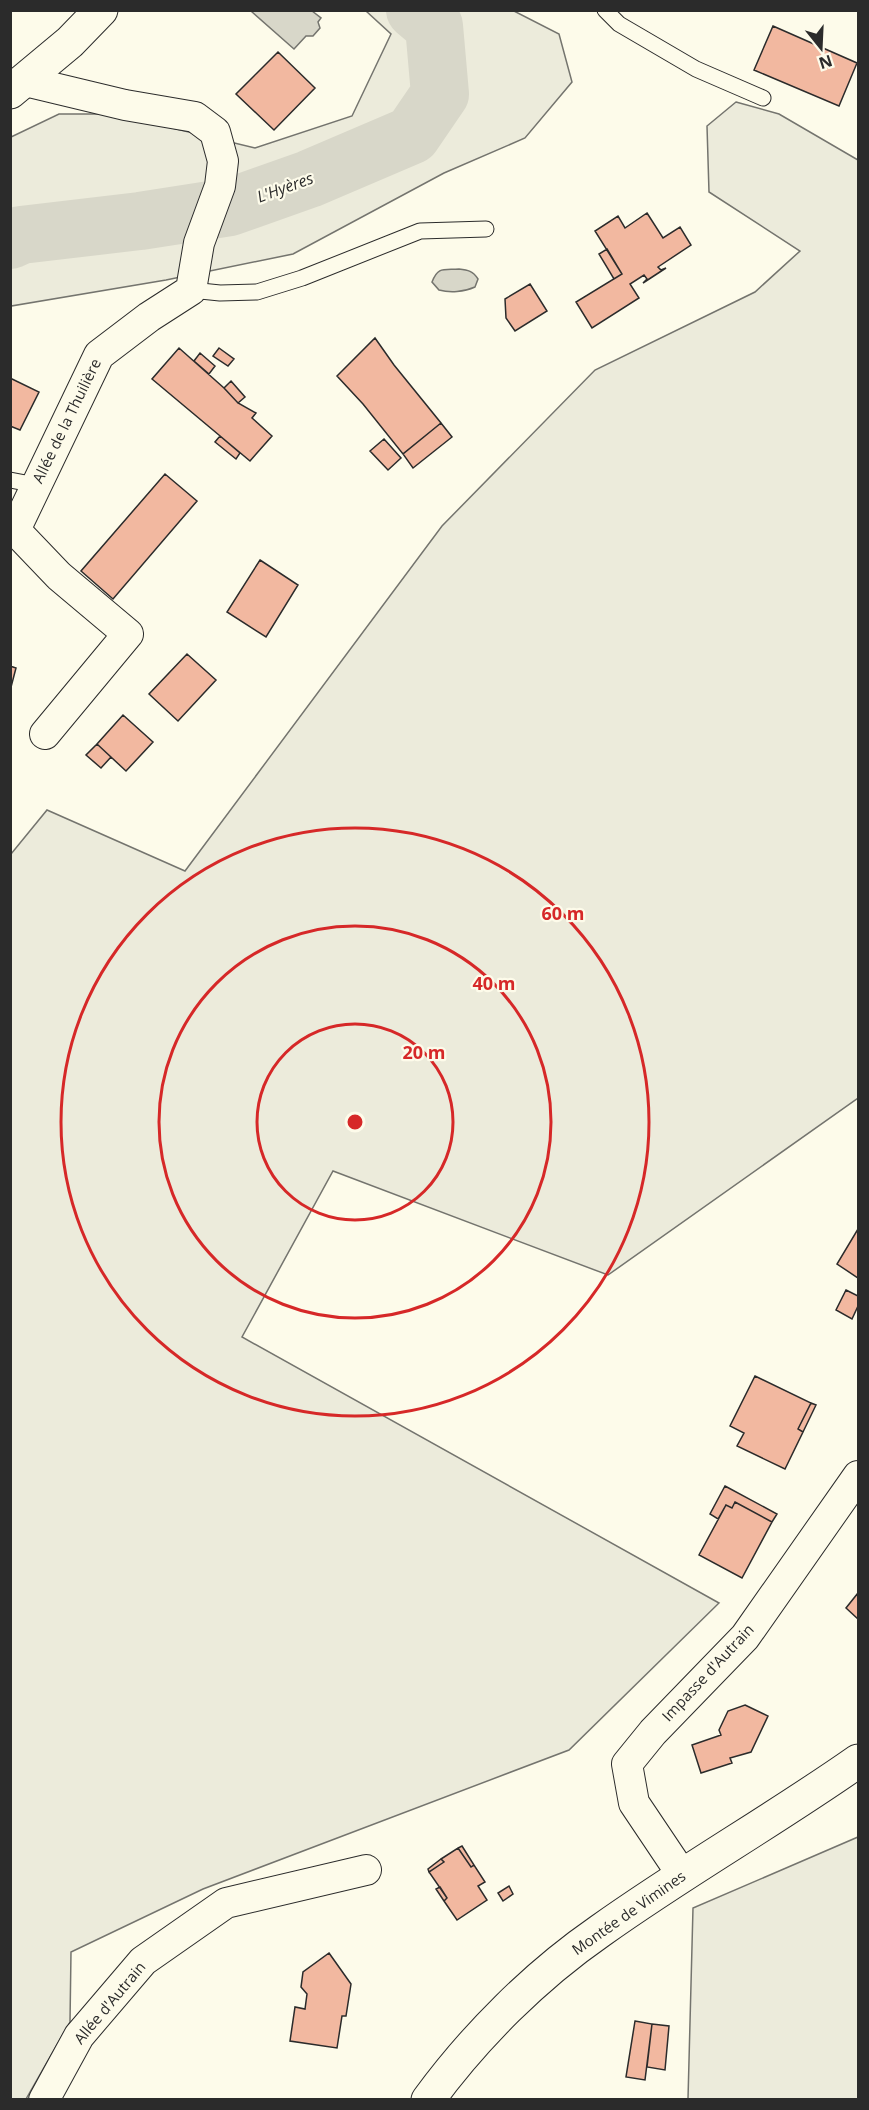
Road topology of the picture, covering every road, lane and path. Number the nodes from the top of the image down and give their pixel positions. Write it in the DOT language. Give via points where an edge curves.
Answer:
graph roads {
  1 [pos="101,10"];
  2 [pos="605,10"];
  3 [pos="18,87"];
  4 [pos="763,98"];
  5 [pos="486,229"];
  6 [pos="190,290"];
  7 [pos="23,483"];
  8 [pos="45,734"];
  9 [pos="858,1476"];
  10 [pos="858,1761"];
  11 [pos="366,1870"];
  12 [pos="683,1876"];
  13 [pos="44,2100"];
  14 [pos="428,2100"];
  1 -- 3 [label="street"];
  2 -- 4 [label="lane" via="619,24 696,69"];
  3 -- 6 [label="street" via="195,117 215,132 223,161 220,186 199,243"];
  5 -- 6 [label="lane" via="420,231 256,292"];
  6 -- 7 [label="street, Allée de la Thuilière" via="99,355"];
  7 -- 8 [label="street, Allée de la Thuilière" via="15,530 59,576 128,633"];
  9 -- 12 [label="street, Impasse d'Autrain" via="746,1637 627,1764 634,1803"];
  10 -- 12 [label="street, Montée de Vimines"];
  11 -- 13 [label="street, Allée d'Autrain" via="226,1903 143,1961 79,2036"];
  12 -- 14 [label="street, Montée de Vimines" via="599,1931 544,1975 492,2025"];
}
